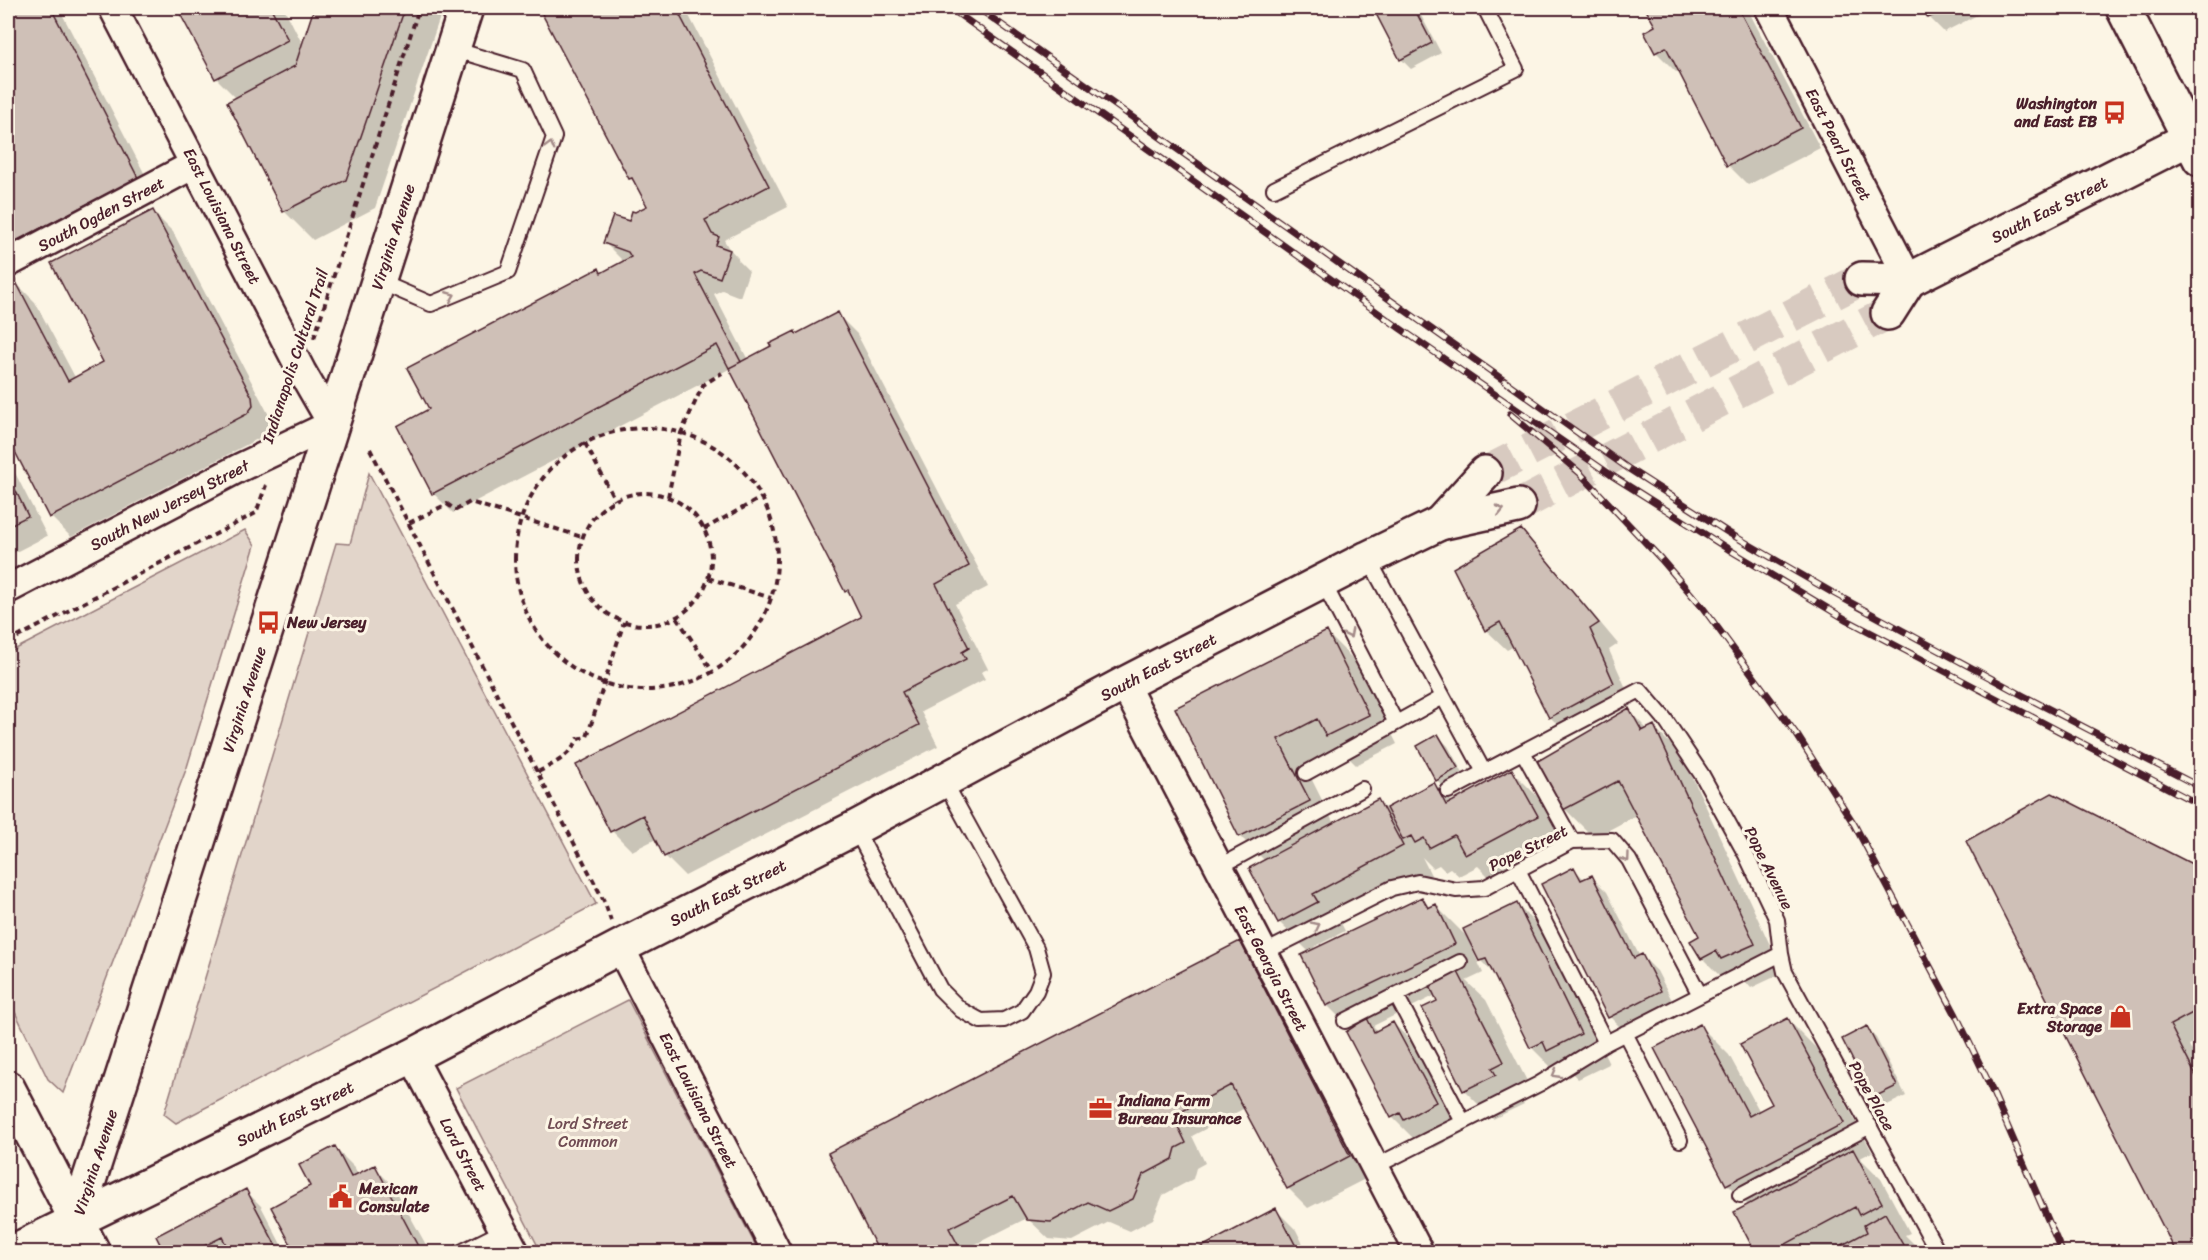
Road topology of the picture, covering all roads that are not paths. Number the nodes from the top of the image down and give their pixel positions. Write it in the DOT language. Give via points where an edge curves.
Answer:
graph roads {
  1 [pos="113,8"];
  2 [pos="466,8"];
  3 [pos="1485,8"];
  4 [pos="1769,8"];
  5 [pos="2123,8"];
  6 [pos="453,49"];
  7 [pos="2197,144"];
  8 [pos="195,164"];
  9 [pos="1274,189"];
  10 [pos="8,263"];
  11 [pos="1862,279"];
  12 [pos="1909,280"];
  13 [pos="378,281"];
  14 [pos="1888,313"];
  15 [pos="332,424"];
  16 [pos="1485,473"];
  17 [pos="1518,506"];
  18 [pos="1440,523"];
  19 [pos="1368,558"];
  20 [pos="1323,582"];
  21 [pos="8,589"];
  22 [pos="1124,684"];
  23 [pos="1443,697"];
  24 [pos="1396,723"];
  25 [pos="1523,752"];
  26 [pos="1484,772"];
  27 [pos="1306,773"];
  28 [pos="944,782"];
  29 [pos="1362,789"];
  30 [pos="1448,791"];
  31 [pos="855,828"];
  32 [pos="1572,841"];
  33 [pos="1219,867"];
  34 [pos="1518,870"];
  35 [pos="620,948"];
  36 [pos="1263,952"];
  37 [pos="1781,954"];
  38 [pos="1460,962"];
  39 [pos="1396,995"];
  40 [pos="1700,995"];
  41 [pos="1345,1021"];
  42 [pos="1625,1033"];
  43 [pos="1605,1043"];
  44 [pos="412,1056"];
  45 [pos="8,1088"];
  46 [pos="1462,1120"];
  47 [pos="1870,1126"];
  48 [pos="1680,1140"];
  49 [pos="1374,1167"];
  50 [pos="1740,1195"];
  51 [pos="76,1221"];
  52 [pos="509,1242"];
  53 [pos="12,1252"];
  54 [pos="62,1252"];
  55 [pos="93,1252"];
  56 [pos="461,1252"];
  57 [pos="777,1252"];
  58 [pos="1419,1252"];
  59 [pos="1938,1252"];
  1 -- 8 [label="street, East Louisiana Street"];
  2 -- 6 [label="main road, Virginia Avenue"];
  3 -- 9 [label="lane" via="1516,69"];
  4 -- 12 [label="street, East Pearl Street"];
  5 -- 7 [label="main road"];
  6 -- 13 [label="main road, Virginia Avenue"];
  13 -- 6 [label="lane, one-way" via="431,304 508,272 554,137 523,70"];
  7 -- 12 [label="main road, South East Street"];
  8 -- 10 [label="street, South Ogden Street"];
  8 -- 15 [label="street, East Louisiana Street"];
  11 -- 12 [label="main road, South East Street"];
  12 -- 14 [label="main road"];
  13 -- 15 [label="main road, Virginia Avenue"];
  15 -- 21 [label="street, South New Jersey Street"];
  15 -- 51 [label="main road, Virginia Avenue"];
  16 -- 18 [label="main road, South East Street"];
  18 -- 17 [label="main road, South East Street, one-way"];
  18 -- 19 [label="main road, South East Street"];
  19 -- 20 [label="main road, South East Street"];
  19 -- 23 [label="lane"];
  20 -- 22 [label="main road, South East Street"];
  20 -- 24 [label="lane, one-way"];
  22 -- 28 [label="main road, South East Street"];
  22 -- 33 [label="street, East Georgia Street"];
  23 -- 24 [label="lane"];
  23 -- 26 [label="lane"];
  24 -- 27 [label="lane"];
  25 -- 26 [label="lane, Pope Avenue"];
  25 -- 32 [label="lane"];
  25 -- 37 [label="lane, Pope Avenue" via="1640,690 1664,718 1702,776 1746,855 1777,920"];
  26 -- 30 [label="lane, Pope Avenue"];
  28 -- 31 [label="main road, South East Street"];
  28 -- 31 [label="lane" via="1036,948 1043,973 1022,1011 1004,1020 981,1021 962,1011 940,989"];
  29 -- 33 [label="lane"];
  31 -- 35 [label="main road, South East Street"];
  32 -- 34 [label="lane, Pope Street"];
  32 -- 40 [label="lane, Pope Street, one-way" via="1612,840 1629,860"];
  33 -- 36 [label="street, East Georgia Street"];
  36 -- 34 [label="lane, Pope Street, one-way" via="1392,888 1418,882 1456,890 1484,888"];
  34 -- 43 [label="lane"];
  35 -- 44 [label="main road, South East Street"];
  35 -- 57 [label="street, East Louisiana Street"];
  36 -- 49 [label="street, East Georgia Street"];
  37 -- 40 [label="lane"];
  37 -- 47 [label="lane, Pope Place" via="1785,972"];
  38 -- 39 [label="lane"];
  39 -- 41 [label="lane"];
  39 -- 46 [label="lane"];
  40 -- 42 [label="lane"];
  42 -- 43 [label="lane"];
  42 -- 48 [label="lane"];
  43 -- 46 [label="lane, one-way" via="1539,1084"];
  44 -- 51 [label="main road, South East Street"];
  44 -- 52 [label="street, Lord Street"];
  45 -- 51 [label="main road"];
  46 -- 49 [label="lane"];
  47 -- 50 [label="lane"];
  47 -- 59 [label="lane, Pope Place"];
  49 -- 58 [label="street, East Georgia Street"];
  51 -- 53 [label="main road, South East Street"];
  51 -- 54 [label="main road, Virginia Avenue"];
  51 -- 55 [label="main road"];
  52 -- 56 [label="lane"];
}
